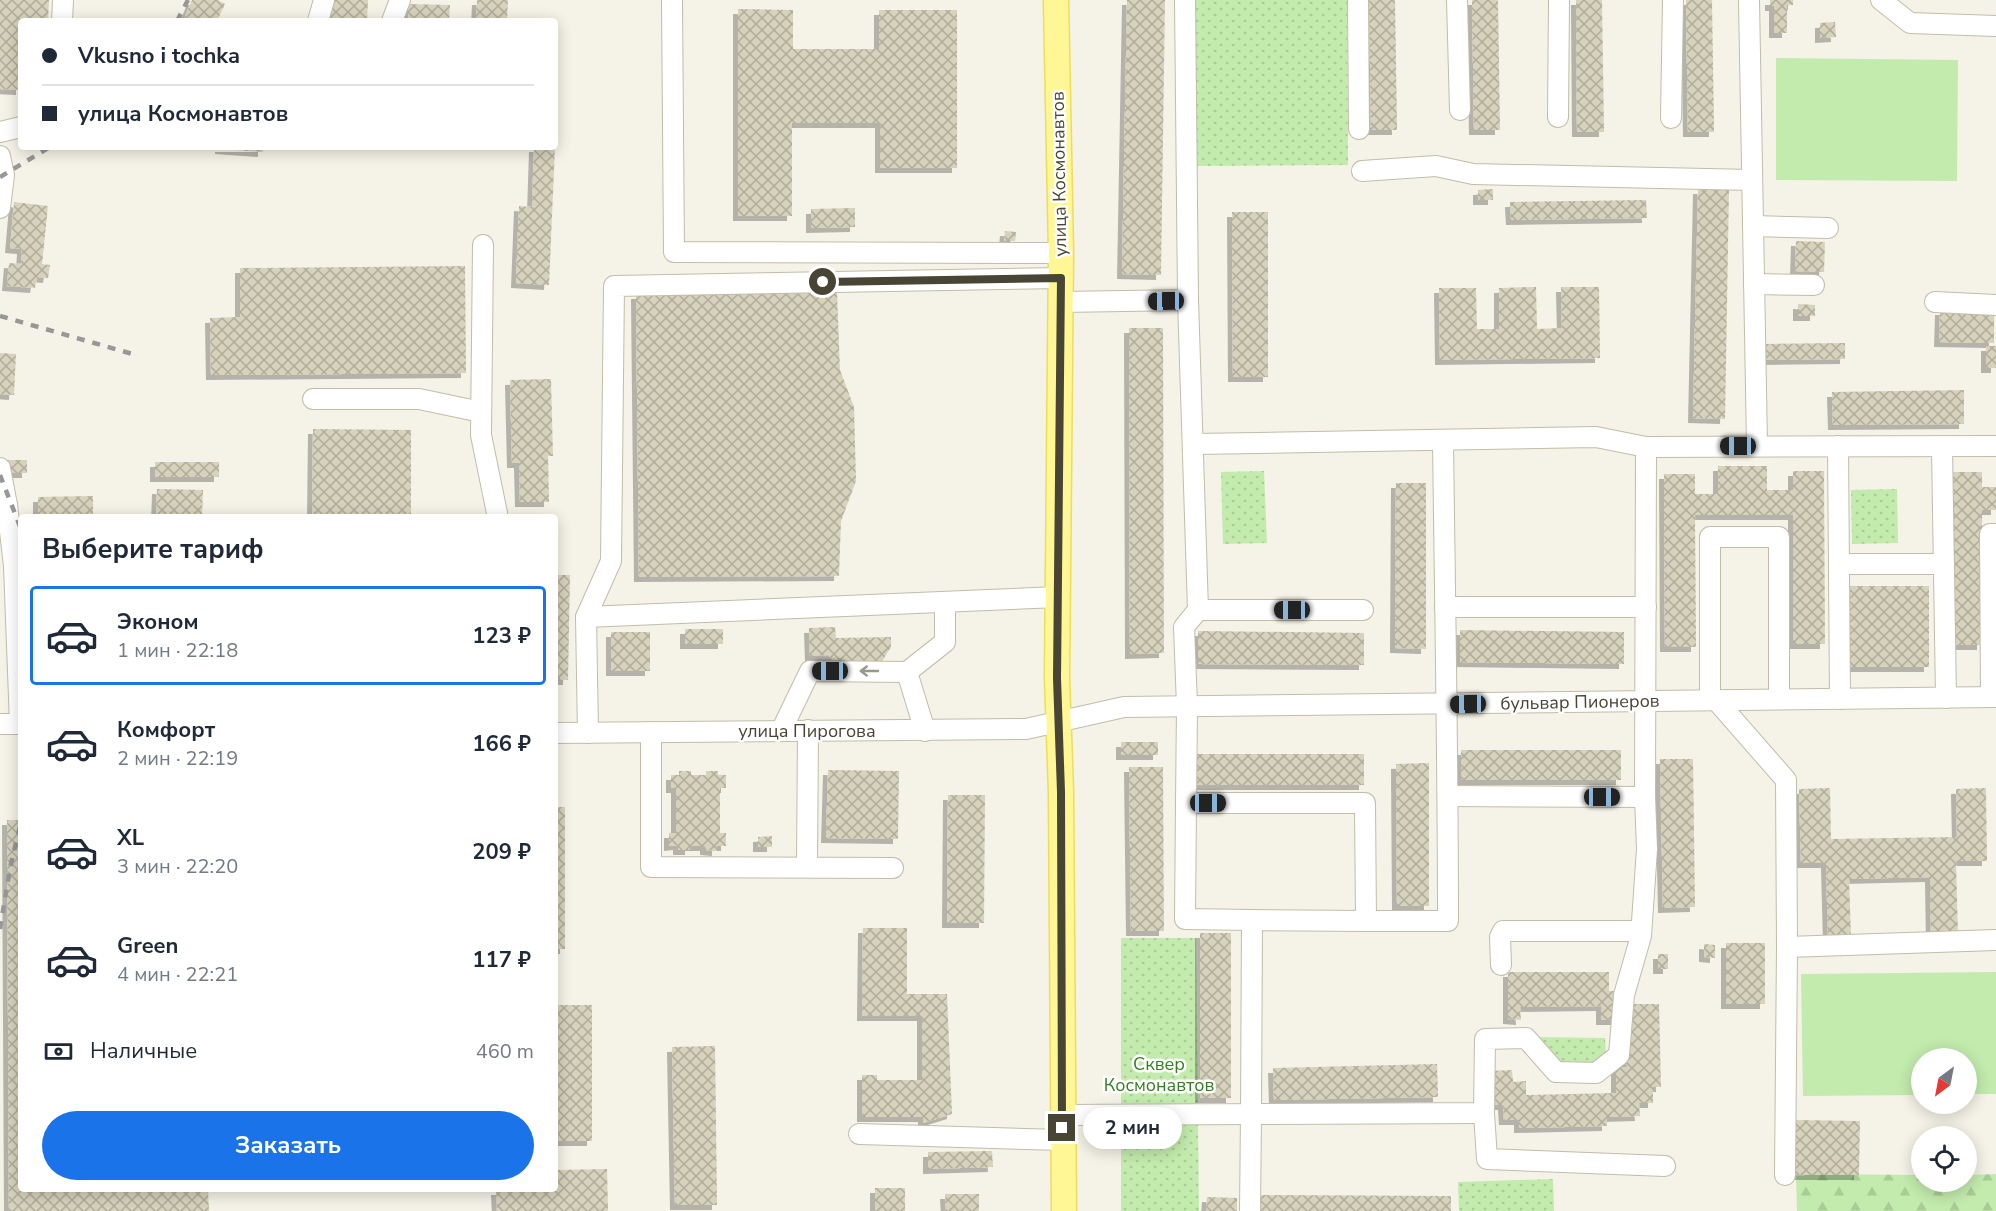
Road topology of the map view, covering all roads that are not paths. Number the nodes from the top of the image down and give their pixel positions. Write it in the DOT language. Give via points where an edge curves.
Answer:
graph roads {
  1 [pos="63,0"];
  2 [pos="324,0"];
  3 [pos="400,0"];
  4 [pos="672,0"];
  5 [pos="1056,0"];
  6 [pos="1185,0"];
  7 [pos="1358,0"];
  8 [pos="1456,0"];
  9 [pos="1559,0"];
  10 [pos="1673,0"];
  11 [pos="1749,0"];
  12 [pos="1881,0"];
  13 [pos="62,18"];
  14 [pos="319,18"];
  15 [pos="393,18"];
  16 [pos="1996,26"];
  17 [pos="1460,110"];
  18 [pos="1558,117"];
  19 [pos="1671,118"];
  20 [pos="18,128"];
  21 [pos="1359,129"];
  22 [pos="0,132"];
  23 [pos="0,156"];
  24 [pos="1362,171"];
  25 [pos="1752,180"];
  26 [pos="0,208"];
  27 [pos="1753,226"];
  28 [pos="1827,228"];
  29 [pos="483,245"];
  30 [pos="1061,253"];
  31 [pos="1754,284"];
  32 [pos="1814,285"];
  33 [pos="1061,290"];
  34 [pos="1188,300"];
  35 [pos="1935,302"];
  36 [pos="1996,305"];
  37 [pos="313,399"];
  38 [pos="481,412"];
  39 [pos="1443,440"];
  40 [pos="1194,444"];
  41 [pos="1757,446"];
  42 [pos="1838,446"];
  43 [pos="1996,446"];
  44 [pos="1646,447"];
  45 [pos="1942,447"];
  46 [pos="0,468"];
  47 [pos="3,503"];
  48 [pos="497,514"];
  49 [pos="1996,534"];
  50 [pos="1839,564"];
  51 [pos="1944,564"];
  52 [pos="1058,597"];
  53 [pos="945,602"];
  54 [pos="1445,607"];
  55 [pos="1646,607"];
  56 [pos="1198,610"];
  57 [pos="1363,610"];
  58 [pos="586,617"];
  59 [pos="18,656"];
  60 [pos="907,672"];
  61 [pos="1993,697"];
  62 [pos="1946,698"];
  63 [pos="1779,699"];
  64 [pos="1840,699"];
  65 [pos="1713,700"];
  66 [pos="1646,701"];
  67 [pos="1445,704"];
  68 [pos="1187,706"];
  69 [pos="1058,722"];
  70 [pos="0,724"];
  71 [pos="18,724"];
  72 [pos="781,730"];
  73 [pos="808,730"];
  74 [pos="925,731"];
  75 [pos="651,732"];
  76 [pos="558,733"];
  77 [pos="588,733"];
  78 [pos="1448,796"];
  79 [pos="1645,797"];
  80 [pos="1186,803"];
  81 [pos="807,867"];
  82 [pos="893,868"];
  83 [pos="1252,920"];
  84 [pos="1366,921"];
  85 [pos="1641,931"];
  86 [pos="1996,940"];
  87 [pos="1787,947"];
  88 [pos="1501,965"];
  89 [pos="1484,1113"];
  90 [pos="1251,1114"];
  91 [pos="1062,1115"];
  92 [pos="859,1134"];
  93 [pos="1062,1140"];
  94 [pos="1665,1166"];
  95 [pos="1785,1175"];
  96 [pos="1064,1211"];
  97 [pos="1250,1211"];
  1 -- 13 [label="street"];
  2 -- 14 [label="street"];
  3 -- 15 [label="street"];
  4 -- 30 [label="street" via="674,252"];
  5 -- 30 [label="main road, улица Космонавтов"];
  6 -- 34 [label="street"];
  7 -- 21 [label="street"];
  8 -- 17 [label="street"];
  9 -- 18 [label="street"];
  10 -- 19 [label="street"];
  11 -- 25 [label="street"];
  12 -- 16 [label="street" via="1910,23"];
  20 -- 22 [label="street"];
  23 -- 26 [label="street" via="4,175"];
  24 -- 25 [label="street" via="1436,166 1473,174"];
  25 -- 27 [label="street"];
  27 -- 28 [label="street"];
  27 -- 31 [label="street"];
  29 -- 38 [label="street"];
  30 -- 33 [label="main road, улица Космонавтов"];
  31 -- 32 [label="street"];
  31 -- 41 [label="street"];
  33 -- 34 [label="street"];
  33 -- 52 [label="main road, улица Космонавтов"];
  33 -- 58 [label="street" via="614,286 611,561"];
  34 -- 40 [label="street"];
  35 -- 36 [label="street"];
  37 -- 38 [label="street" via="419,399"];
  38 -- 48 [label="street" via="481,435"];
  39 -- 40 [label="street"];
  39 -- 44 [label="street" via="1596,438"];
  39 -- 54 [label="street"];
  40 -- 56 [label="street"];
  41 -- 42 [label="street"];
  41 -- 44 [label="street"];
  42 -- 45 [label="street"];
  42 -- 50 [label="street"];
  43 -- 45 [label="street"];
  44 -- 55 [label="street"];
  45 -- 51 [label="street"];
  46 -- 47 [label="street"];
  47 -- 59 [label="street" via="14,566"];
  49 -- 61 [label="street" via="1990,534"];
  50 -- 51 [label="street"];
  50 -- 64 [label="street"];
  51 -- 62 [label="street"];
  52 -- 53 [label="street"];
  52 -- 69 [label="main road, улица Космонавтов"];
  53 -- 58 [label="street"];
  53 -- 60 [label="street" via="945,642"];
  54 -- 55 [label="street"];
  54 -- 67 [label="street"];
  55 -- 66 [label="street"];
  56 -- 57 [label="street"];
  56 -- 68 [label="street" via="1184,627"];
  58 -- 77 [label="street"];
  60 -- 72 [label="street, one-way" via="810,671"];
  60 -- 74 [label="street"];
  61 -- 62 [label="street, бульвар Пионеров"];
  62 -- 64 [label="street, бульвар Пионеров"];
  63 -- 64 [label="street, бульвар Пионеров"];
  63 -- 65 [label="street, бульвар Пионеров"];
  63 -- 65 [label="street" via="1779,537 1710,537"];
  65 -- 66 [label="street, бульвар Пионеров"];
  65 -- 87 [label="street" via="1786,780"];
  66 -- 67 [label="street, бульвар Пионеров"];
  66 -- 79 [label="street"];
  67 -- 68 [label="street, бульвар Пионеров"];
  67 -- 78 [label="street"];
  68 -- 69 [label="street, бульвар Пионеров" via="1124,707"];
  68 -- 80 [label="street"];
  69 -- 74 [label="street, улица Пирогова" via="1026,729"];
  69 -- 91 [label="main road, улица Космонавтов"];
  70 -- 71 [label="street"];
  72 -- 73 [label="street, улица Пирогова"];
  72 -- 75 [label="street, улица Пирогова"];
  73 -- 74 [label="street, улица Пирогова"];
  73 -- 81 [label="street"];
  75 -- 77 [label="street, улица Пирогова"];
  75 -- 81 [label="street" via="651,867"];
  76 -- 77 [label="street, улица Пирогова"];
  78 -- 79 [label="street"];
  78 -- 84 [label="street" via="1448,921"];
  79 -- 85 [label="street" via="1647,849"];
  80 -- 83 [label="street" via="1185,919"];
  80 -- 84 [label="street" via="1365,803"];
  81 -- 82 [label="street"];
  83 -- 84 [label="street"];
  83 -- 90 [label="street"];
  85 -- 88 [label="street" via="1503,931"];
  85 -- 89 [label="street" via="1624,995 1619,1055 1596,1073 1556,1072 1526,1038 1485,1039"];
  86 -- 87 [label="street"];
  87 -- 95 [label="street"];
  89 -- 90 [label="street"];
  89 -- 94 [label="street" via="1487,1159"];
  90 -- 91 [label="street"];
  90 -- 97 [label="street"];
  91 -- 93 [label="main road, улица Космонавтов"];
  92 -- 93 [label="street"];
  93 -- 96 [label="main road, улица Космонавтов"];
}
